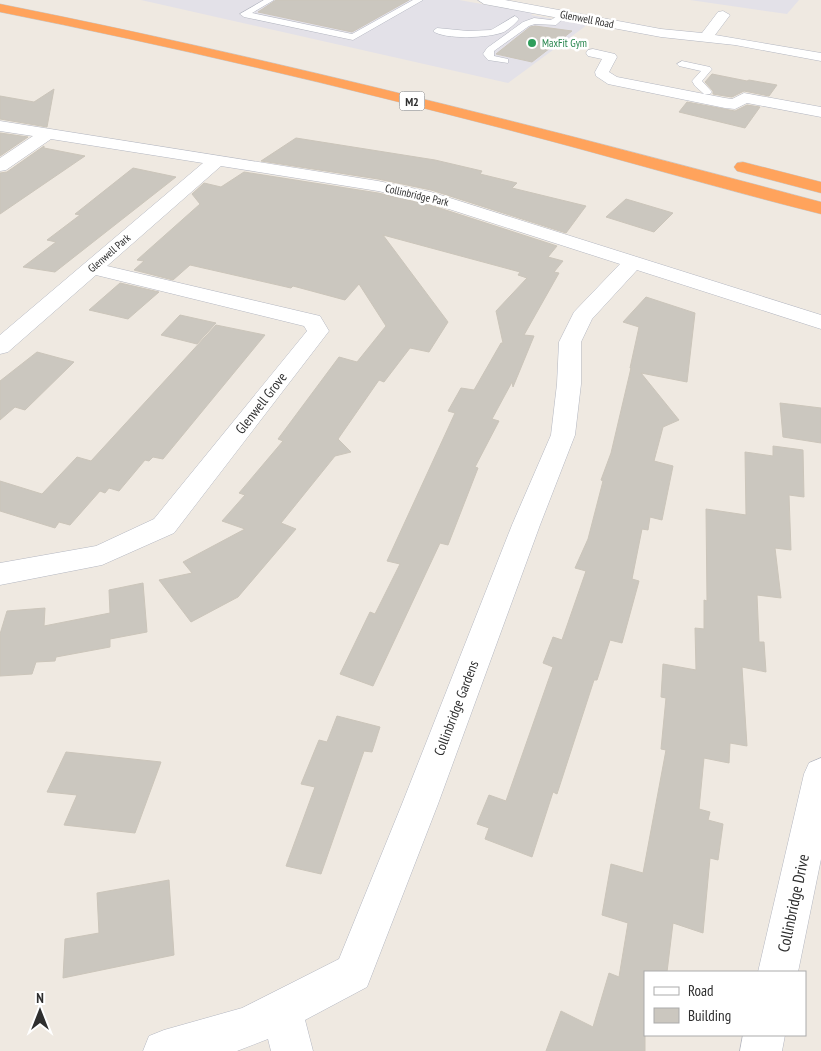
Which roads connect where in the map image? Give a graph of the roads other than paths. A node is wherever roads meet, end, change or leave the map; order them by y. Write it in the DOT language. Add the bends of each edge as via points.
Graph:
graph roads {
  1 [pos="26,0"];
  2 [pos="270,0"];
  3 [pos="419,0"];
  4 [pos="484,0"];
  5 [pos="547,0"];
  6 [pos="0,8"];
  7 [pos="532,9"];
  8 [pos="563,15"];
  9 [pos="723,15"];
  10 [pos="437,31"];
  11 [pos="706,38"];
  12 [pos="593,53"];
  13 [pos="821,57"];
  14 [pos="505,61"];
  15 [pos="682,64"];
  16 [pos="385,78"];
  17 [pos="700,94"];
  18 [pos="821,112"];
  19 [pos="0,126"];
  20 [pos="48,134"];
  21 [pos="218,160"];
  22 [pos="725,163"];
  23 [pos="0,166"];
  24 [pos="821,188"];
  25 [pos="821,208"];
  26 [pos="633,262"];
  27 [pos="92,268"];
  28 [pos="821,322"];
  29 [pos="0,347"];
  30 [pos="0,574"];
  31 [pos="821,774"];
  32 [pos="778,971"];
  33 [pos="282,1009"];
  34 [pos="764,1036"];
  35 [pos="164,1051"];
  36 [pos="292,1051"];
  37 [pos="761,1051"];
  1 -- 16 [label="highway, M2"];
  2 -- 3 [label="lane" via="244,14 353,38"];
  4 -- 7 [label="street, Glenwell Road"];
  5 -- 7 [label="street, Glenwell Road"];
  6 -- 25 [label="highway, M2" via="471,115"];
  7 -- 8 [label="street, Glenwell Road"];
  7 -- 10 [label="lane" via="498,31 460,34"];
  8 -- 11 [label="street, Glenwell Road"];
  8 -- 14 [label="lane" via="553,23 534,21 526,24 490,50 491,58"];
  9 -- 11 [label="street"];
  11 -- 13 [label="street, Glenwell Road"];
  12 -- 17 [label="street" via="610,57 602,72 613,81"];
  15 -- 17 [label="lane" via="707,69 698,80"];
  17 -- 18 [label="street" via="744,98"];
  19 -- 20 [label="street, Collinbridge Park"];
  20 -- 21 [label="street, Collinbridge Park"];
  20 -- 23 [label="street"];
  21 -- 26 [label="street, Collinbridge Park" via="431,197"];
  21 -- 27 [label="street, Glenwell Park"];
  22 -- 24 [label="highway"];
  26 -- 28 [label="street, Collinbridge Park"];
  26 -- 33 [label="street, Collinbridge Gardens" via="582,316 570,342 563,435 353,973"];
  27 -- 29 [label="street, Glenwell Park"];
  27 -- 30 [label="street, Glenwell Grove" via="312,321 318,331 164,526 102,554"];
  31 -- 32 [label="street, Collinbridge Drive"];
  33 -- 35 [label="street, Collinbridge Gardens" via="248,1027"];
  33 -- 36 [label="street"];
  34 -- 37 [label="street"];
}
